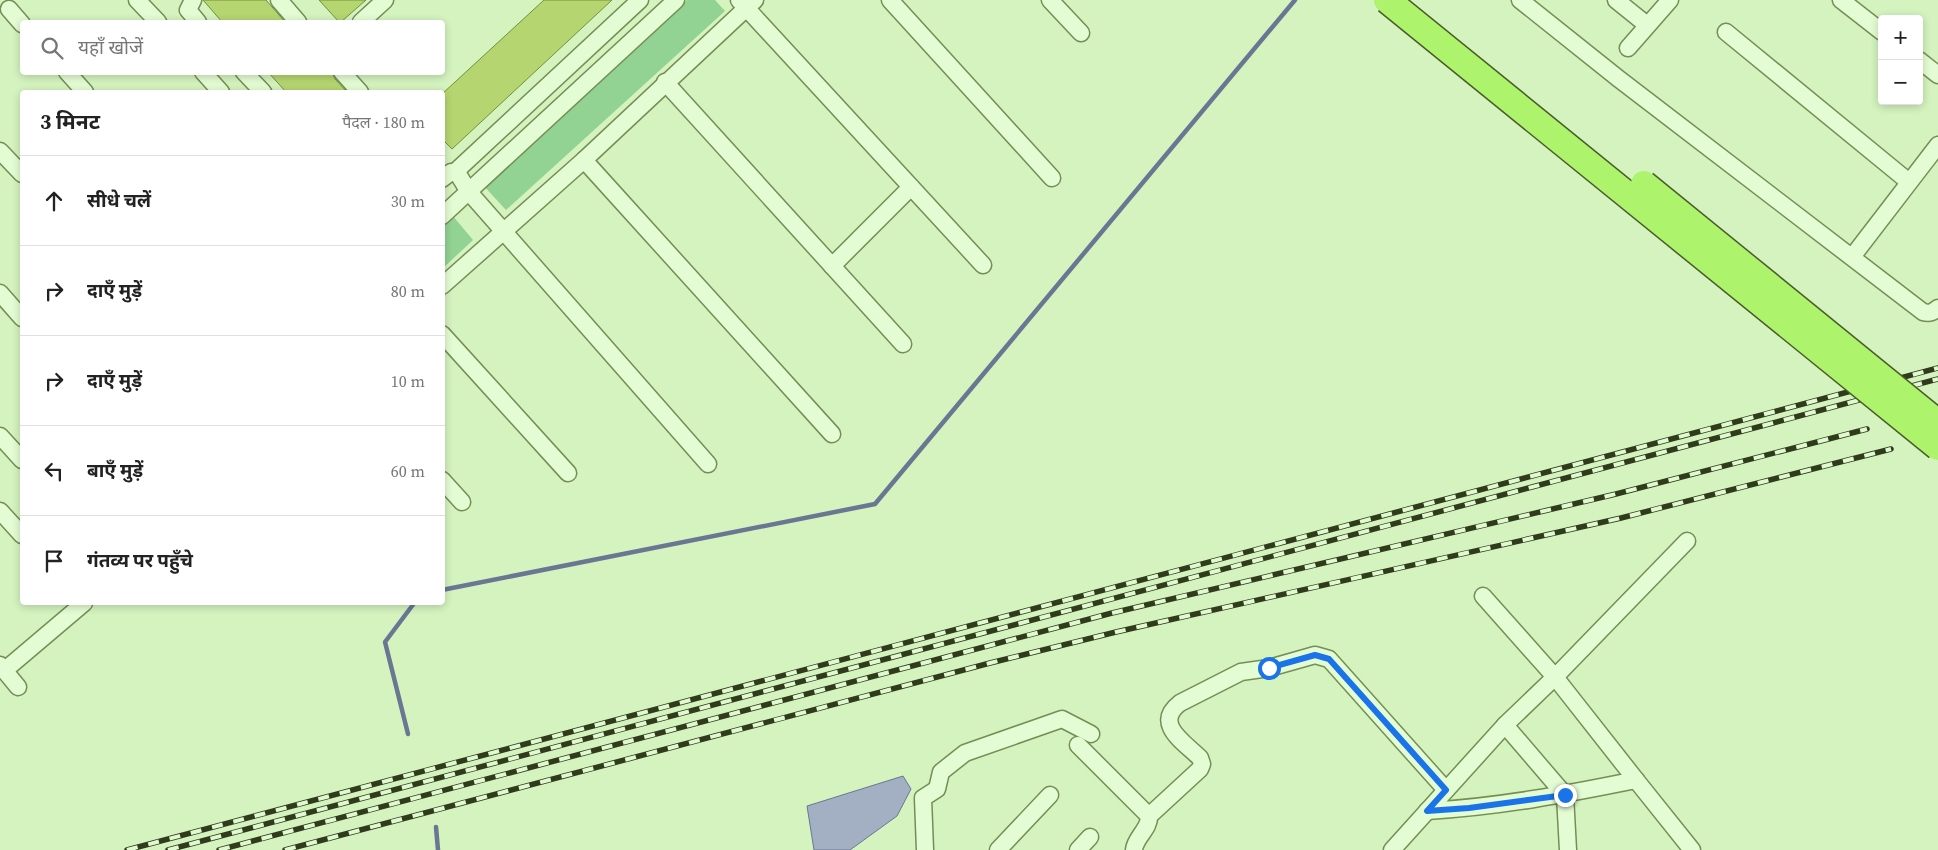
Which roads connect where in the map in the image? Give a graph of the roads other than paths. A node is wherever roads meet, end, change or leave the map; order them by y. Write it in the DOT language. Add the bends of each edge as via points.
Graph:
graph roads {
  1 [pos="137,0"];
  2 [pos="193,0"];
  3 [pos="279,0"];
  4 [pos="385,0"];
  5 [pos="640,0"];
  6 [pos="676,0"];
  7 [pos="890,0"];
  8 [pos="1050,0"];
  9 [pos="1387,0"];
  10 [pos="1415,0"];
  11 [pos="1520,0"];
  12 [pos="1616,0"];
  13 [pos="1670,0"];
  14 [pos="1841,0"];
  15 [pos="747,3"];
  16 [pos="9,9"];
  17 [pos="156,20"];
  18 [pos="196,20"];
  19 [pos="296,20"];
  20 [pos="363,20"];
  21 [pos="20,22"];
  22 [pos="1647,25"];
  23 [pos="1878,29"];
  24 [pos="1726,32"];
  25 [pos="1081,33"];
  26 [pos="1628,48"];
  27 [pos="1923,63"];
  28 [pos="70,75"];
  29 [pos="206,75"];
  30 [pos="247,75"];
  31 [pos="345,75"];
  32 [pos="1938,75"];
  33 [pos="665,82"];
  34 [pos="83,90"];
  35 [pos="219,90"];
  36 [pos="261,90"];
  37 [pos="358,90"];
  38 [pos="1938,146"];
  39 [pos="0,151"];
  40 [pos="584,160"];
  41 [pos="20,172"];
  42 [pos="449,176"];
  43 [pos="1052,178"];
  44 [pos="1909,182"];
  45 [pos="911,187"];
  46 [pos="469,192"];
  47 [pos="445,213"];
  48 [pos="504,231"];
  49 [pos="1852,257"];
  50 [pos="983,265"];
  51 [pos="832,266"];
  52 [pos="445,283"];
  53 [pos="0,293"];
  54 [pos="1938,308"];
  55 [pos="20,316"];
  56 [pos="445,337"];
  57 [pos="903,344"];
  58 [pos="1938,423"];
  59 [pos="832,434"];
  60 [pos="0,436"];
  61 [pos="1938,447"];
  62 [pos="20,458"];
  63 [pos="708,464"];
  64 [pos="568,473"];
  65 [pos="445,483"];
  66 [pos="462,502"];
  67 [pos="0,511"];
  68 [pos="20,533"];
  69 [pos="1687,541"];
  70 [pos="1483,596"];
  71 [pos="81,605"];
  72 [pos="2,668"];
  73 [pos="1555,677"];
  74 [pos="18,687"];
  75 [pos="1505,725"];
  76 [pos="1091,734"];
  77 [pos="1078,744"];
  78 [pos="1636,780"];
  79 [pos="1446,790"];
  80 [pos="1050,795"];
  81 [pos="1565,795"];
  82 [pos="1427,811"];
  83 [pos="1149,816"];
  84 [pos="1090,837"];
  85 [pos="1130,849"];
  86 [pos="925,850"];
  87 [pos="998,850"];
  88 [pos="1078,850"];
  89 [pos="1392,850"];
  90 [pos="1568,850"];
  91 [pos="1692,850"];
  1 -- 17 [label="street"];
  2 -- 18 [label="street" via="188,10"];
  3 -- 19 [label="street"];
  4 -- 20 [label="street"];
  5 -- 42 [label="street"];
  6 -- 46 [label="street"];
  7 -- 43 [label="street"];
  8 -- 25 [label="street"];
  9 -- 61 [label="highway, bridge"];
  10 -- 58 [label="highway, bridge"];
  11 -- 49 [label="street"];
  12 -- 22 [label="street"];
  13 -- 22 [label="street"];
  14 -- 23 [label="street"];
  15 -- 33 [label="street"];
  15 -- 45 [label="street"];
  16 -- 21 [label="street"];
  22 -- 26 [label="street"];
  24 -- 44 [label="street"];
  27 -- 32 [label="street"];
  28 -- 34 [label="street"];
  29 -- 35 [label="street"];
  30 -- 36 [label="street"];
  31 -- 37 [label="street"];
  33 -- 40 [label="street"];
  33 -- 51 [label="street"];
  38 -- 44 [label="street"];
  39 -- 41 [label="street"];
  40 -- 48 [label="street"];
  40 -- 59 [label="street"];
  42 -- 46 [label="street"];
  44 -- 49 [label="street"];
  45 -- 50 [label="street"];
  45 -- 51 [label="street"];
  46 -- 47 [label="street"];
  46 -- 48 [label="street"];
  48 -- 52 [label="street"];
  48 -- 63 [label="street"];
  49 -- 54 [label="street" via="1924,312 1928,314"];
  51 -- 57 [label="street"];
  53 -- 55 [label="street"];
  56 -- 64 [label="street"];
  60 -- 62 [label="street"];
  65 -- 66 [label="street"];
  67 -- 68 [label="street"];
  69 -- 73 [label="street"];
  70 -- 73 [label="street"];
  71 -- 72 [label="street"];
  72 -- 74 [label="street"];
  73 -- 75 [label="street"];
  73 -- 78 [label="street"];
  75 -- 79 [label="street"];
  75 -- 81 [label="street"];
  76 -- 86 [label="street" via="1062,718 965,753 941,772 937,790 923,798"];
  77 -- 83 [label="street"];
  78 -- 81 [label="street"];
  78 -- 91 [label="street"];
  79 -- 82 [label="street"];
  79 -- 83 [label="street" via="1329,659 1315,655 1241,672 1173,708 1169,717 1170,727 1202,764"];
  80 -- 87 [label="street"];
  81 -- 82 [label="street"];
  81 -- 90 [label="street"];
  82 -- 89 [label="street"];
  83 -- 85 [label="street" via="1148,824"];
  84 -- 88 [label="street"];
}
